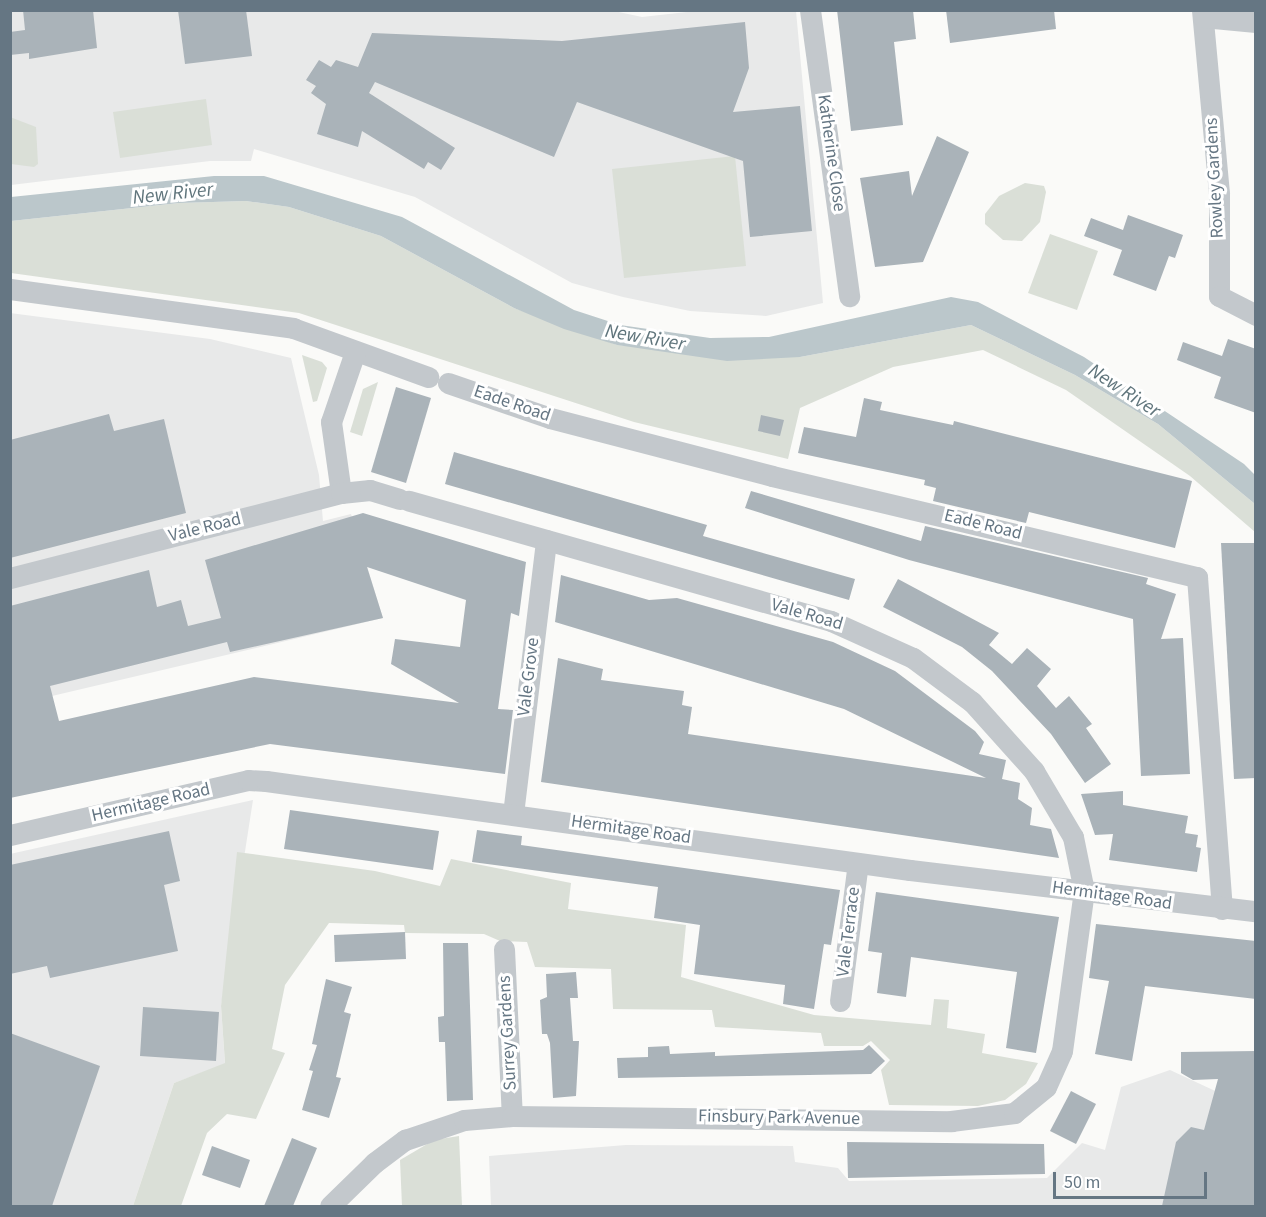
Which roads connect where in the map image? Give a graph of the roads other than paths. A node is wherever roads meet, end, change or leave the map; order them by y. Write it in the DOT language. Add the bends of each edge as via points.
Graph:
graph roads {
  1 [pos="810,10"];
  2 [pos="1203,14"];
  3 [pos="1256,22"];
  4 [pos="10,289"];
  5 [pos="849,296"];
  6 [pos="1256,315"];
  7 [pos="355,352"];
  8 [pos="341,493"];
  9 [pos="546,540"];
  10 [pos="10,578"];
  11 [pos="513,814"];
  12 [pos="10,836"];
  13 [pos="858,862"];
  14 [pos="1084,891"];
  15 [pos="1222,909"];
  16 [pos="1256,911"];
  17 [pos="504,949"];
  18 [pos="840,1001"];
  19 [pos="512,1116"];
  20 [pos="330,1206"];
  1 -- 5 [label="street, Katherine Close"];
  2 -- 3 [label="street, Rowley Gardens"];
  2 -- 6 [label="street, Rowley Gardens" via="1219,193 1218,296"];
  4 -- 7 [label="street, Eade Road" via="293,328"];
  7 -- 8 [label="street" via="332,422"];
  7 -- 15 [label="street, Eade Road" via="550,418 772,476 1197,577"];
  8 -- 9 [label="street, Vale Road" via="370,490"];
  8 -- 10 [label="street, Vale Road"];
  9 -- 11 [label="street, Vale Grove"];
  9 -- 14 [label="street, Vale Road" via="831,621 913,658 972,702 1034,771 1073,837"];
  11 -- 12 [label="street, Hermitage Road" via="248,780"];
  11 -- 13 [label="street, Hermitage Road"];
  13 -- 14 [label="street, Hermitage Road"];
  13 -- 18 [label="street, Vale Terrace"];
  14 -- 15 [label="street, Hermitage Road"];
  14 -- 19 [label="street, Finsbury Park Avenue" via="1062,1051 1046,1087 1014,1113 951,1120"];
  15 -- 16 [label="street, Hermitage Road"];
  17 -- 19 [label="street, Surrey Gardens"];
  19 -- 20 [label="street, Finsbury Park Avenue" via="464,1120 405,1140 374,1163"];
}
